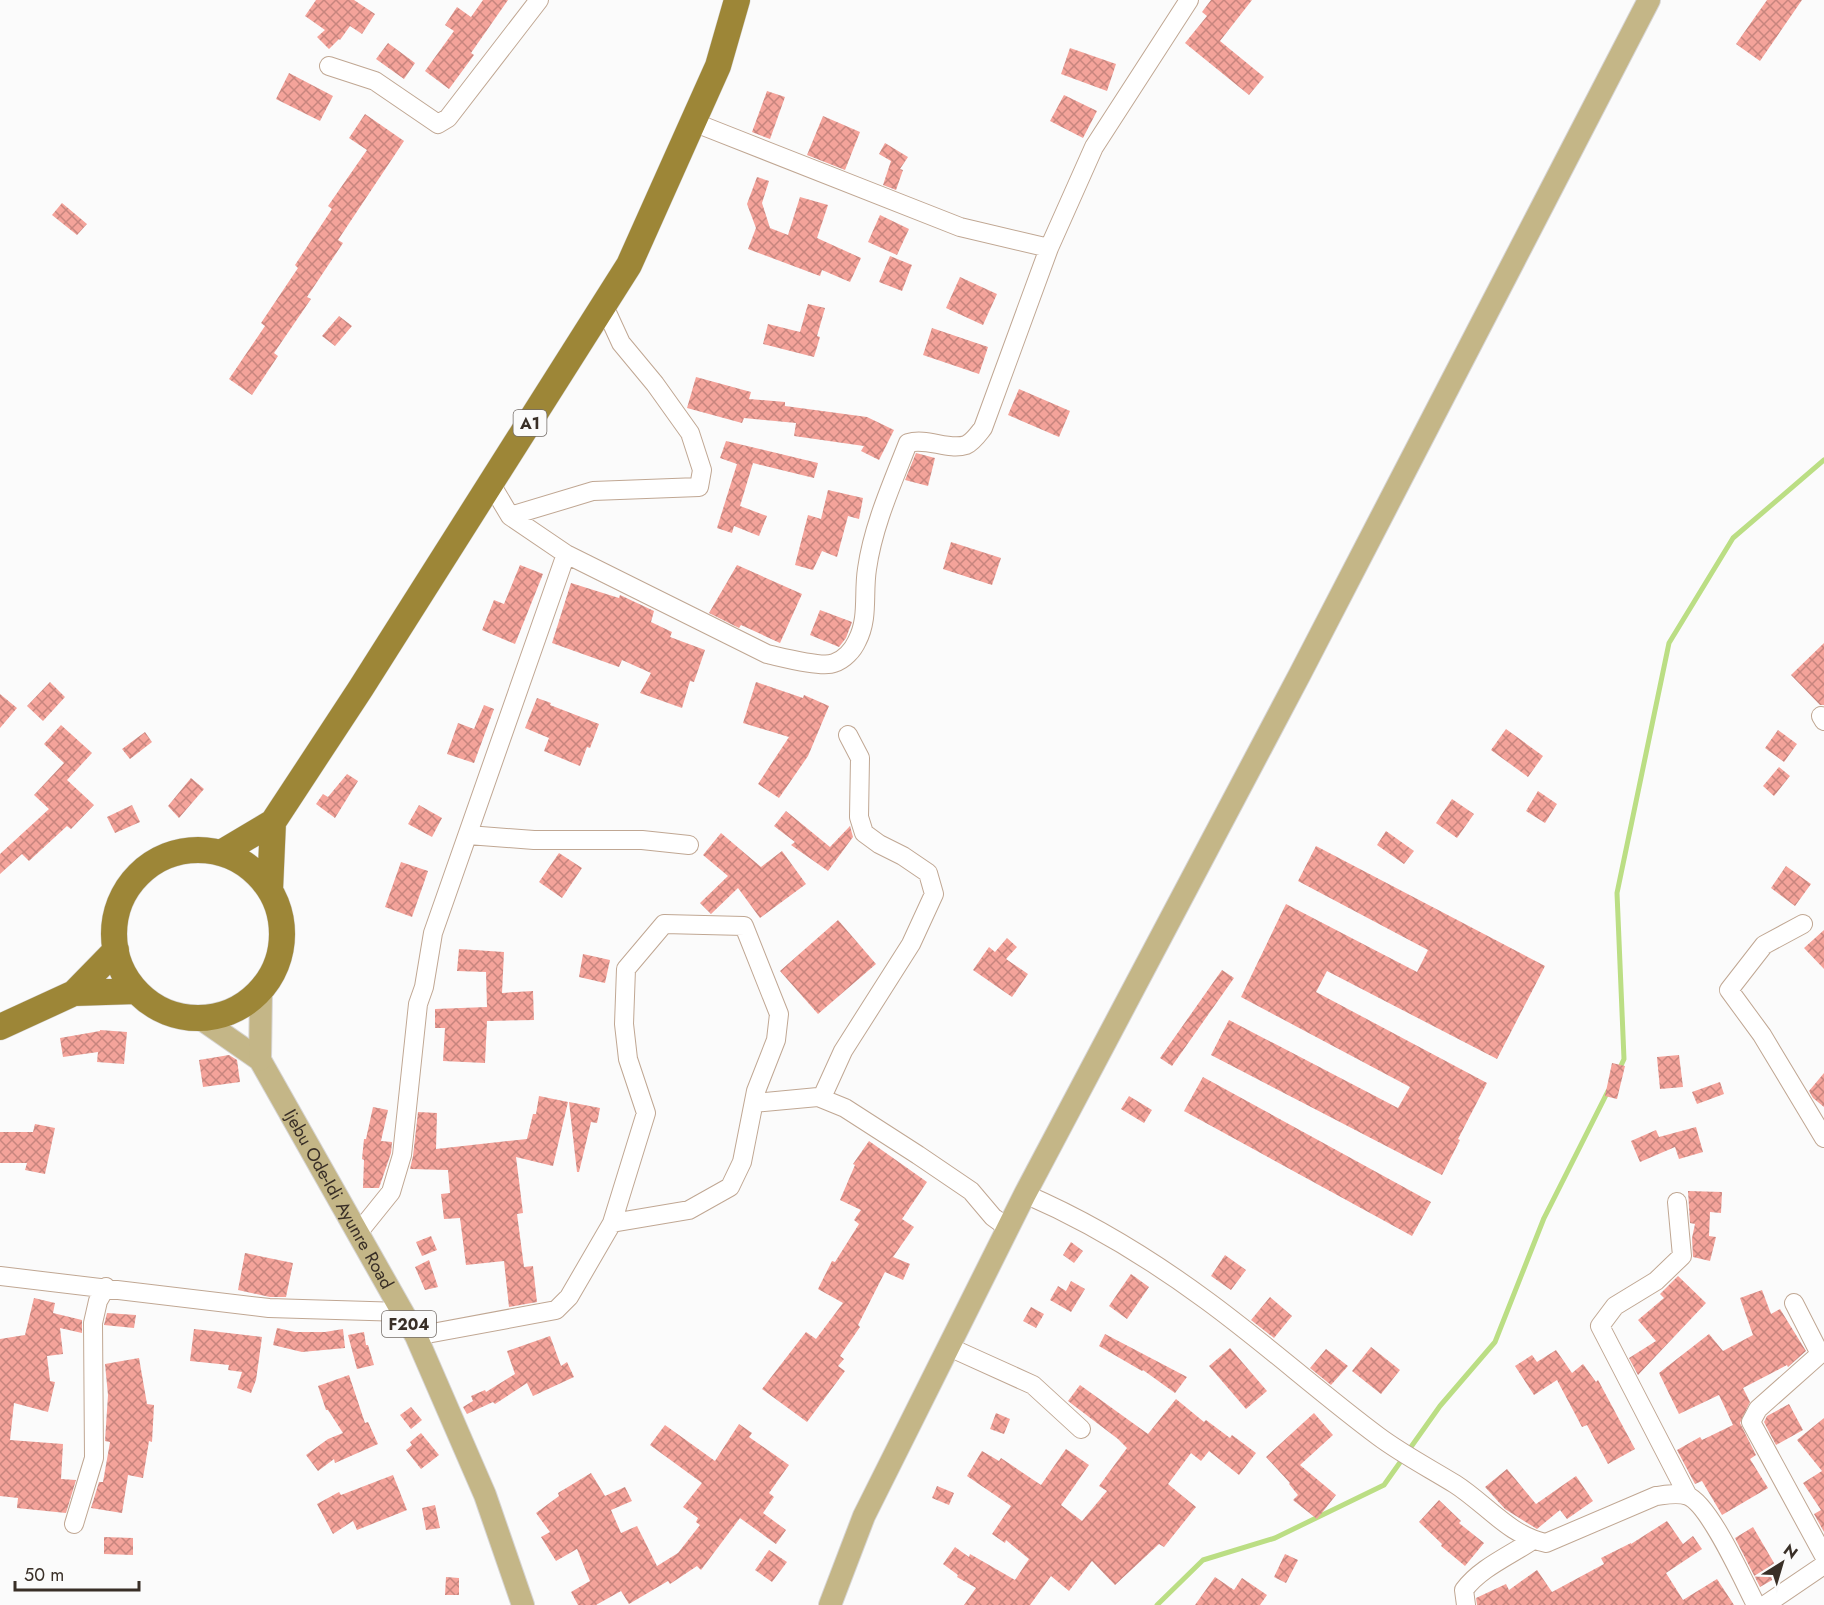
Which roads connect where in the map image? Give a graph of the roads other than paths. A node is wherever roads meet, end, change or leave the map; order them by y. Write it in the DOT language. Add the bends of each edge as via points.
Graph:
graph roads {
  1 [pos="539,0"];
  2 [pos="737,0"];
  3 [pos="1189,0"];
  4 [pos="1648,0"];
  5 [pos="329,66"];
  6 [pos="693,122"];
  7 [pos="1049,248"];
  8 [pos="604,306"];
  9 [pos="491,484"];
  10 [pos="510,516"];
  11 [pos="566,554"];
  12 [pos="848,735"];
  13 [pos="273,822"];
  14 [pos="468,835"];
  15 [pos="689,845"];
  16 [pos="221,853"];
  17 [pos="270,890"];
  18 [pos="1803,924"];
  19 [pos="116,950"];
  20 [pos="136,991"];
  21 [pos="261,991"];
  22 [pos="74,993"];
  23 [pos="204,1022"];
  24 [pos="0,1027"];
  25 [pos="260,1060"];
  26 [pos="819,1098"];
  27 [pos="754,1103"];
  28 [pos="1824,1138"];
  29 [pos="1025,1194"];
  30 [pos="1677,1202"];
  31 [pos="612,1223"];
  32 [pos="1008,1228"];
  33 [pos="358,1233"];
  34 [pos="0,1276"];
  35 [pos="106,1287"];
  36 [pos="1794,1303"];
  37 [pos="403,1312"];
  38 [pos="416,1336"];
  39 [pos="949,1347"];
  40 [pos="1081,1429"];
  41 [pos="1688,1496"];
  42 [pos="74,1524"];
  43 [pos="1533,1540"];
  44 [pos="1824,1556"];
  45 [pos="1824,1565"];
  46 [pos="523,1605"];
  47 [pos="830,1605"];
  48 [pos="1466,1605"];
  49 [pos="1756,1605"];
  50 [pos="1765,1605"];
  1 -- 5 [label="street" via="448,118 438,124 375,81"];
  2 -- 6 [label="highway, A1" via="717,66"];
  3 -- 7 [label="street" via="1094,147"];
  4 -- 29 [label="main road" via="1295,684"];
  6 -- 7 [label="street" via="960,227"];
  6 -- 8 [label="highway, A1" via="629,265"];
  7 -- 11 [label="street" via="983,428 965,446 921,440 908,443 876,532 867,571 862,628 847,655 833,664 767,654"];
  8 -- 9 [label="highway, A1"];
  8 -- 10 [label="street" via="621,343 690,433 702,470 699,487 592,490"];
  9 -- 10 [label="street"];
  9 -- 13 [label="highway, A1"];
  10 -- 11 [label="street"];
  11 -- 14 [label="street"];
  12 -- 26 [label="street" via="860,758 859,817 864,833 928,873 934,894 911,944 843,1051"];
  13 -- 16 [label="highway, A1"];
  13 -- 17 [label="highway"];
  14 -- 15 [label="street"];
  14 -- 33 [label="street" via="433,933 418,1004 402,1155 391,1192"];
  16 -- 17 [label="highway" via="249,867"];
  16 -- 19 [label="highway" via="190,850 147,867 126,890 120,904 115,919"];
  17 -- 21 [label="highway" via="281,918 281,950"];
  18 -- 28 [label="street" via="1764,945 1729,990 1762,1035"];
  19 -- 20 [label="highway" via="123,972"];
  19 -- 22 [label="highway"];
  20 -- 22 [label="highway"];
  20 -- 23 [label="highway" via="161,1010"];
  21 -- 23 [label="highway" via="237,1010"];
  21 -- 25 [label="main road"];
  22 -- 24 [label="highway"];
  23 -- 25 [label="main road, F204"];
  25 -- 33 [label="main road, Ijebu Ode-Idi Ayunre Road / F204"];
  26 -- 27 [label="street"];
  26 -- 32 [label="street" via="845,1108 971,1191"];
  27 -- 31 [label="street" via="742,1162 729,1187 689,1210"];
  27 -- 31 [label="street" via="776,1040 779,1014 744,926 664,924 626,969 624,1024 628,1059 646,1113"];
  29 -- 32 [label="main road"];
  29 -- 43 [label="street" via="1069,1213 1136,1251 1207,1300 1379,1437 1456,1484"];
  30 -- 41 [label="street" via="1682,1257 1656,1281 1615,1306 1600,1326"];
  31 -- 38 [label="street" via="569,1297 556,1310"];
  32 -- 39 [label="main road"];
  33 -- 37 [label="main road, Ijebu Ode-Idi Ayunre Road / F204"];
  34 -- 35 [label="street"];
  35 -- 37 [label="street" via="269,1308"];
  35 -- 42 [label="street" via="93,1323 94,1458"];
  36 -- 44 [label="street" via="1820,1354 1758,1409 1751,1422"];
  37 -- 38 [label="main road, Ijebu Ode-Idi Ayunre Road / F204"];
  38 -- 46 [label="main road, Ijebu Ode-Idi Ayunre Road / F204" via="485,1496"];
  39 -- 40 [label="street" via="1033,1385"];
  39 -- 47 [label="main road" via="864,1516"];
  41 -- 43 [label="street" via="1656,1496 1546,1543"];
  41 -- 49 [label="street" via="1712,1522"];
  43 -- 48 [label="street" via="1469,1582 1464,1590"];
  45 -- 50 [label="street"];
}
